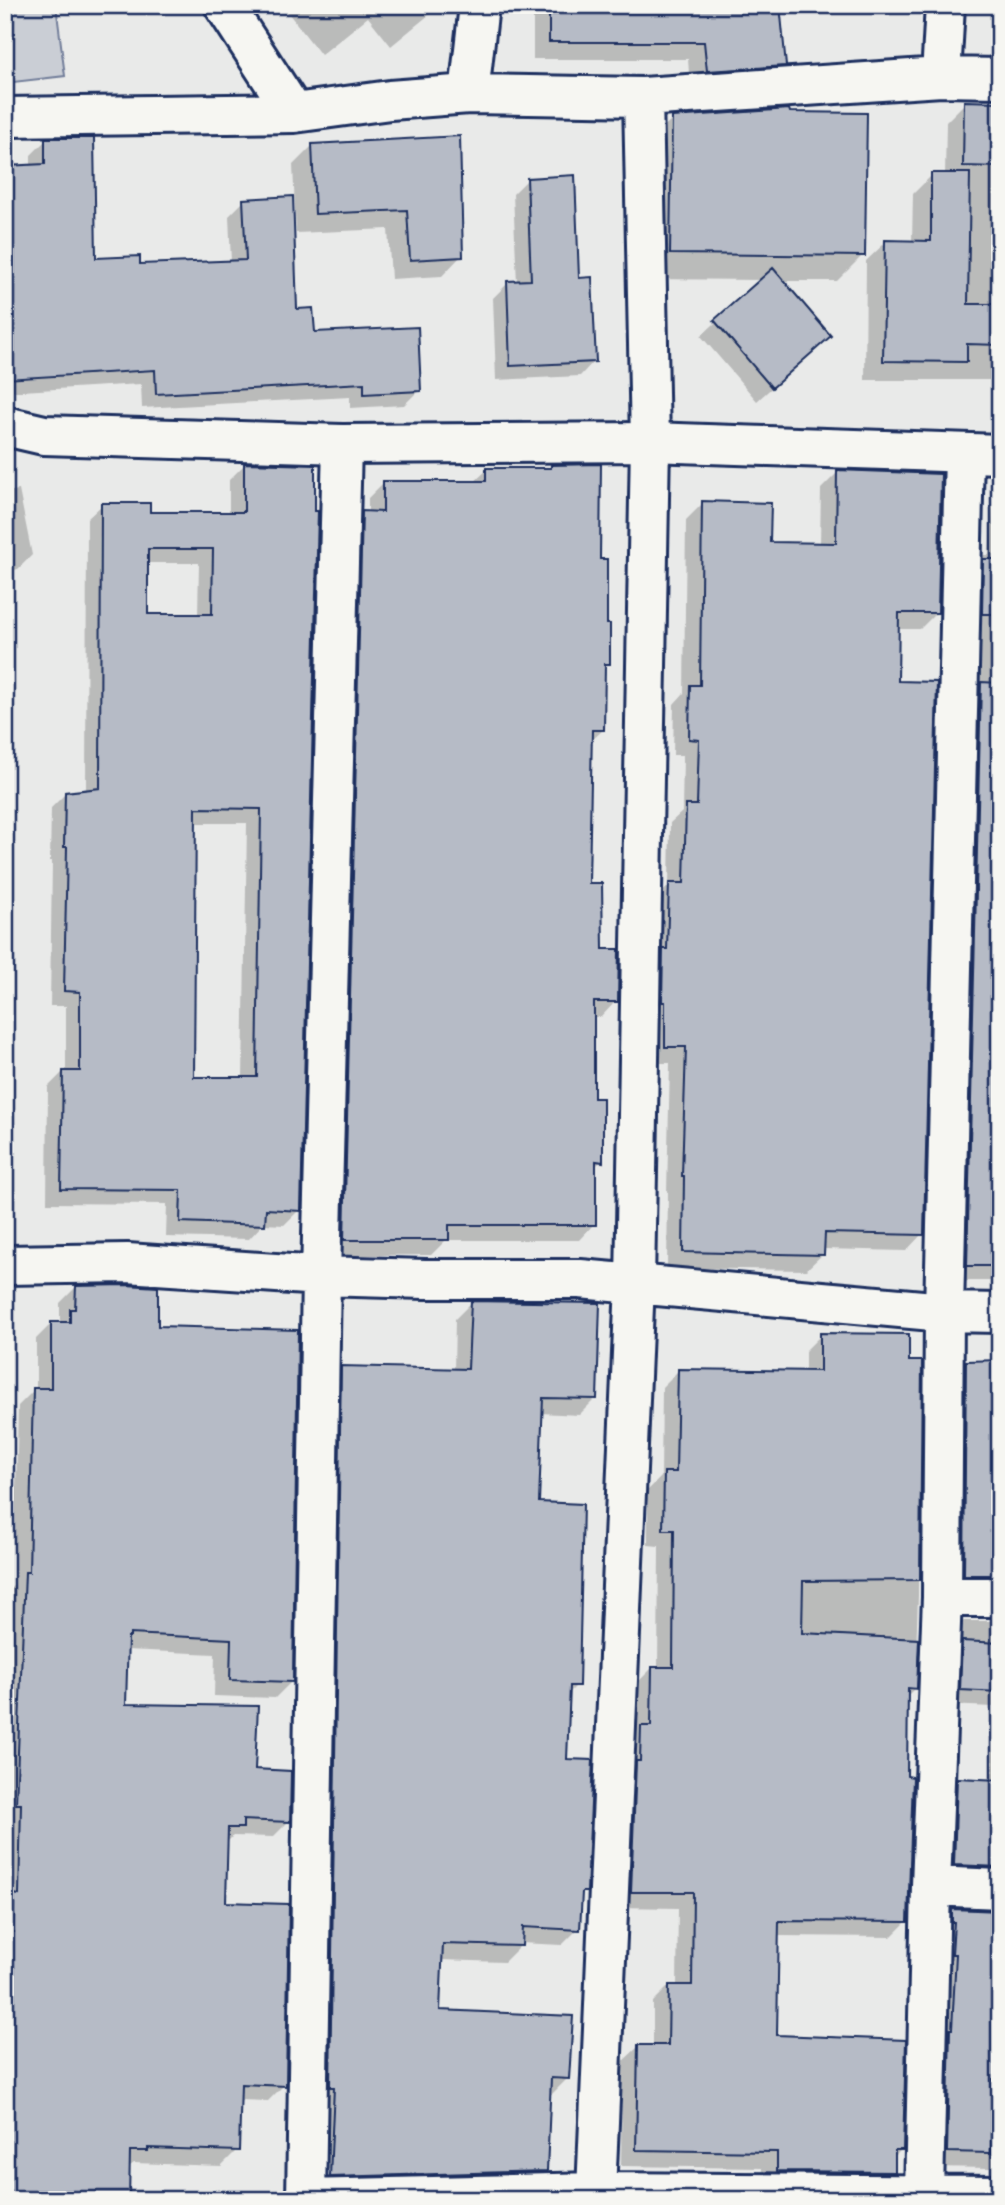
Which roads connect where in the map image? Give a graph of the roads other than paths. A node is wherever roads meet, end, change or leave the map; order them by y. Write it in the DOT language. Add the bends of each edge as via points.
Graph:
graph roads {
  1 [pos="224,5"];
  2 [pos="480,5"];
  3 [pos="945,5"];
  4 [pos="941,77"];
  5 [pos="1000,78"];
  6 [pos="469,94"];
  7 [pos="643,97"];
  8 [pos="294,113"];
  9 [pos="5,117"];
  10 [pos="5,426"];
  11 [pos="649,442"];
  12 [pos="342,444"];
  13 [pos="982,454"];
  14 [pos="5,1265"];
  15 [pos="321,1276"];
  16 [pos="635,1283"];
  17 [pos="944,1312"];
  18 [pos="1000,1312"];
  19 [pos="942,1597"];
  20 [pos="1000,1597"];
  21 [pos="931,1886"];
  22 [pos="1000,1889"];
  23 [pos="596,2192"];
  24 [pos="924,2193"];
  25 [pos="1000,2195"];
  26 [pos="306,2199"];
  1 -- 8 [label="street"];
  2 -- 6 [label="street"];
  3 -- 4 [label="street"];
  4 -- 5 [label="street"];
  4 -- 7 [label="street"];
  6 -- 7 [label="street"];
  6 -- 8 [label="street"];
  7 -- 11 [label="street"];
  8 -- 9 [label="street"];
  10 -- 12 [label="street" via="44,435"];
  11 -- 12 [label="street"];
  11 -- 13 [label="street"];
  11 -- 16 [label="street"];
  12 -- 15 [label="street"];
  13 -- 17 [label="street"];
  14 -- 15 [label="street" via="127,1264"];
  15 -- 16 [label="street"];
  15 -- 26 [label="street"];
  16 -- 17 [label="street"];
  16 -- 23 [label="street"];
  17 -- 18 [label="street"];
  17 -- 19 [label="street"];
  19 -- 20 [label="street"];
  19 -- 21 [label="street"];
  21 -- 22 [label="street"];
  21 -- 24 [label="street"];
  23 -- 24 [label="street"];
  23 -- 26 [label="street"];
  24 -- 25 [label="street"];
}
